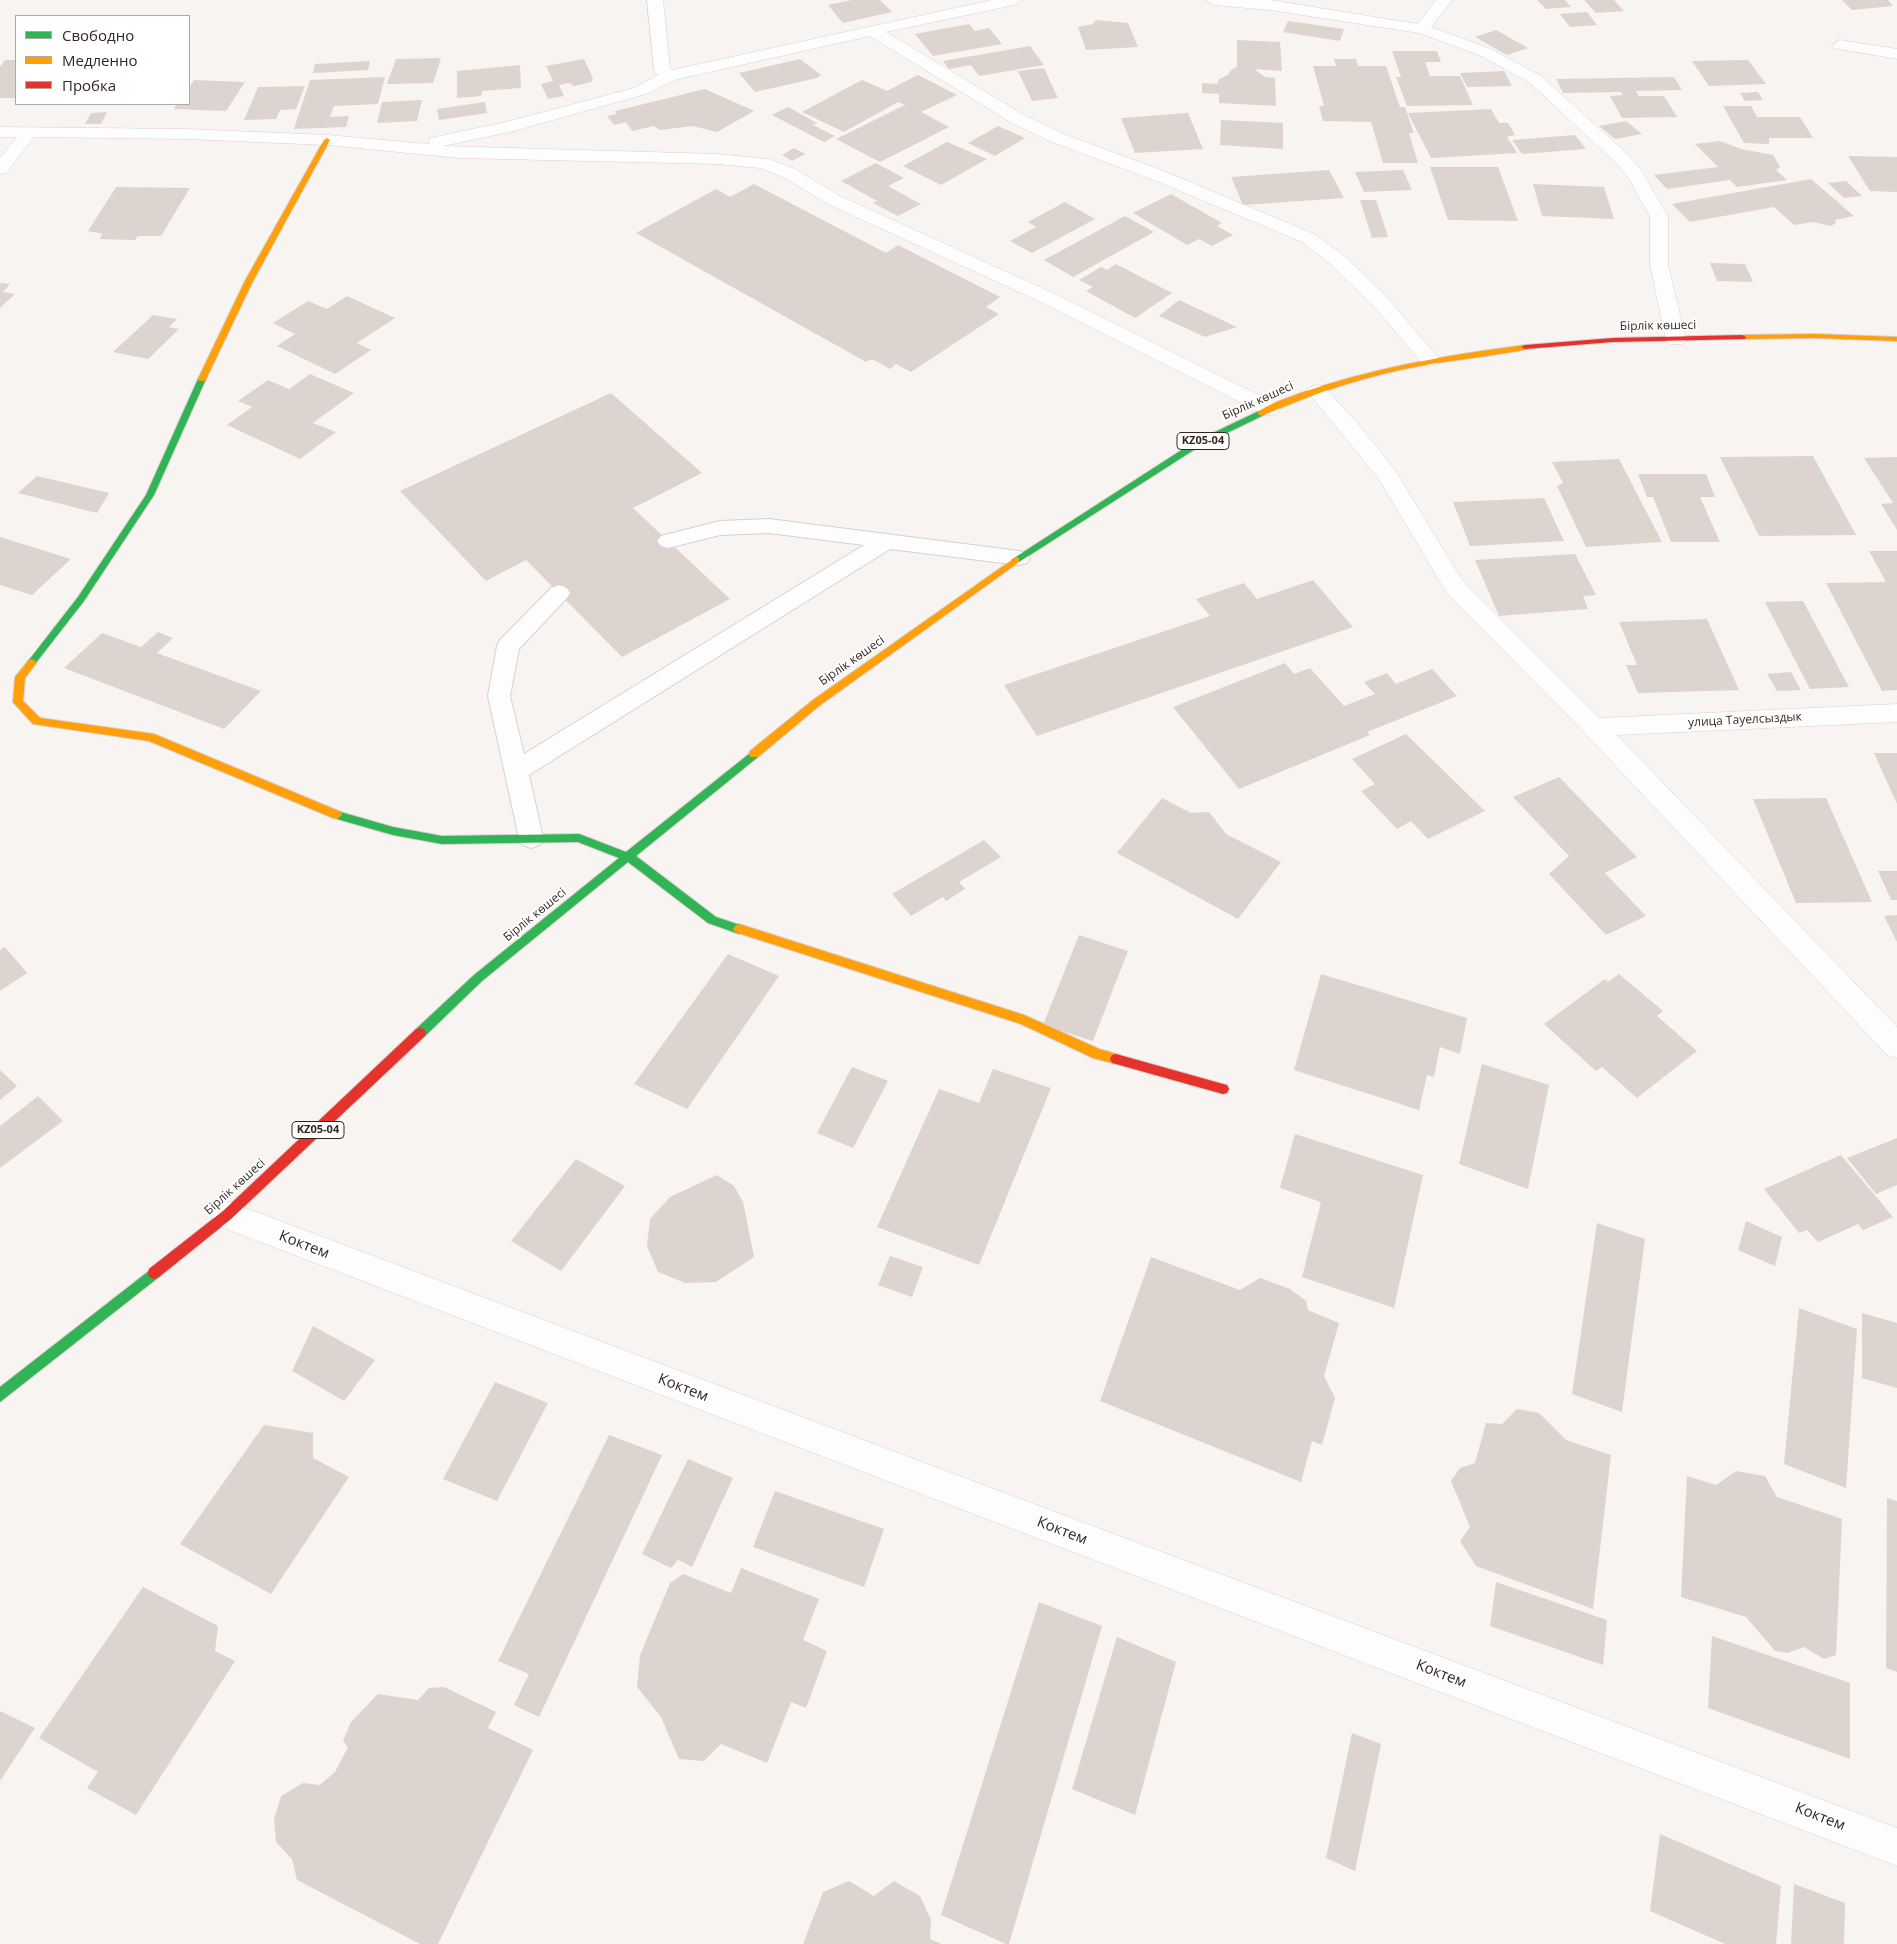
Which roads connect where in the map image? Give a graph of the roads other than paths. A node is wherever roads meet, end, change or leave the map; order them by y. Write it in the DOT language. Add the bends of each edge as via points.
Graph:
graph roads {
  1 [pos="655,0"];
  2 [pos="1014,0"];
  3 [pos="1214,0"];
  4 [pos="1444,0"];
  5 [pos="1422,29"];
  6 [pos="874,32"];
  7 [pos="1840,46"];
  8 [pos="1897,54"];
  9 [pos="668,76"];
  10 [pos="0,132"];
  11 [pos="29,133"];
  12 [pos="327,140"];
  13 [pos="415,147"];
  14 [pos="0,169"];
  15 [pos="1897,339"];
  16 [pos="1676,340"];
  17 [pos="1430,360"];
  18 [pos="1317,391"];
  19 [pos="1270,409"];
  20 [pos="668,541"];
  21 [pos="887,541"];
  22 [pos="1019,558"];
  23 [pos="559,594"];
  24 [pos="1897,713"];
  25 [pos="1594,727"];
  26 [pos="516,771"];
  27 [pos="532,838"];
  28 [pos="628,857"];
  29 [pos="1897,1046"];
  30 [pos="1223,1089"];
  31 [pos="227,1215"];
  32 [pos="0,1395"];
  33 [pos="1897,1847"];
  1 -- 9 [label="street" via="662,70"];
  2 -- 6 [label="street" via="927,17"];
  3 -- 5 [label="street" via="1270,5"];
  4 -- 5 [label="street"];
  5 -- 16 [label="street" via="1485,52 1535,79 1636,175 1659,217 1658,265"];
  6 -- 9 [label="street"];
  6 -- 17 [label="street" via="1018,119 1058,138 1160,176 1308,238 1335,258 1379,300"];
  7 -- 8 [label="street"];
  9 -- 13 [label="street" via="640,91 508,127"];
  10 -- 11 [label="street"];
  11 -- 12 [label="street" via="186,134"];
  11 -- 14 [label="street"];
  12 -- 13 [label="street"];
  12 -- 27 [label="main road" via="250,281 176,433 150,495 81,599 20,677 18,702 38,721 150,736 344,818 393,831 442,840"];
  13 -- 19 [label="street" via="459,154 717,159 763,163 790,172 834,200 1048,298"];
  15 -- 16 [label="main road, Бірлік көшесі / KZ05-04" via="1815,336"];
  16 -- 17 [label="main road, Бірлік көшесі / KZ05-04" via="1548,344"];
  17 -- 18 [label="main road, Бірлік көшесі / KZ05-04" via="1387,369"];
  18 -- 19 [label="main road, Бірлік көшесі / KZ05-04"];
  18 -- 25 [label="street" via="1387,475 1454,586"];
  19 -- 22 [label="main road, Бірлік көшесі / KZ05-04" via="1197,444"];
  20 -- 21 [label="lane" via="720,528 768,526"];
  21 -- 22 [label="lane"];
  21 -- 26 [label="lane"];
  22 -- 28 [label="main road, Бірлік көшесі / KZ05-04" via="816,703"];
  23 -- 26 [label="lane" via="508,646 499,696"];
  24 -- 25 [label="street, улица Тауелсыздык"];
  25 -- 29 [label="street"];
  26 -- 27 [label="lane"];
  27 -- 28 [label="main road" via="579,838"];
  28 -- 30 [label="main road" via="712,920 1024,1020 1097,1054"];
  28 -- 31 [label="main road, Бірлік көшесі / KZ05-04" via="478,978"];
  31 -- 32 [label="main road, Бірлік көшесі / KZ05-04"];
  31 -- 33 [label="street, Коктем"];
}
